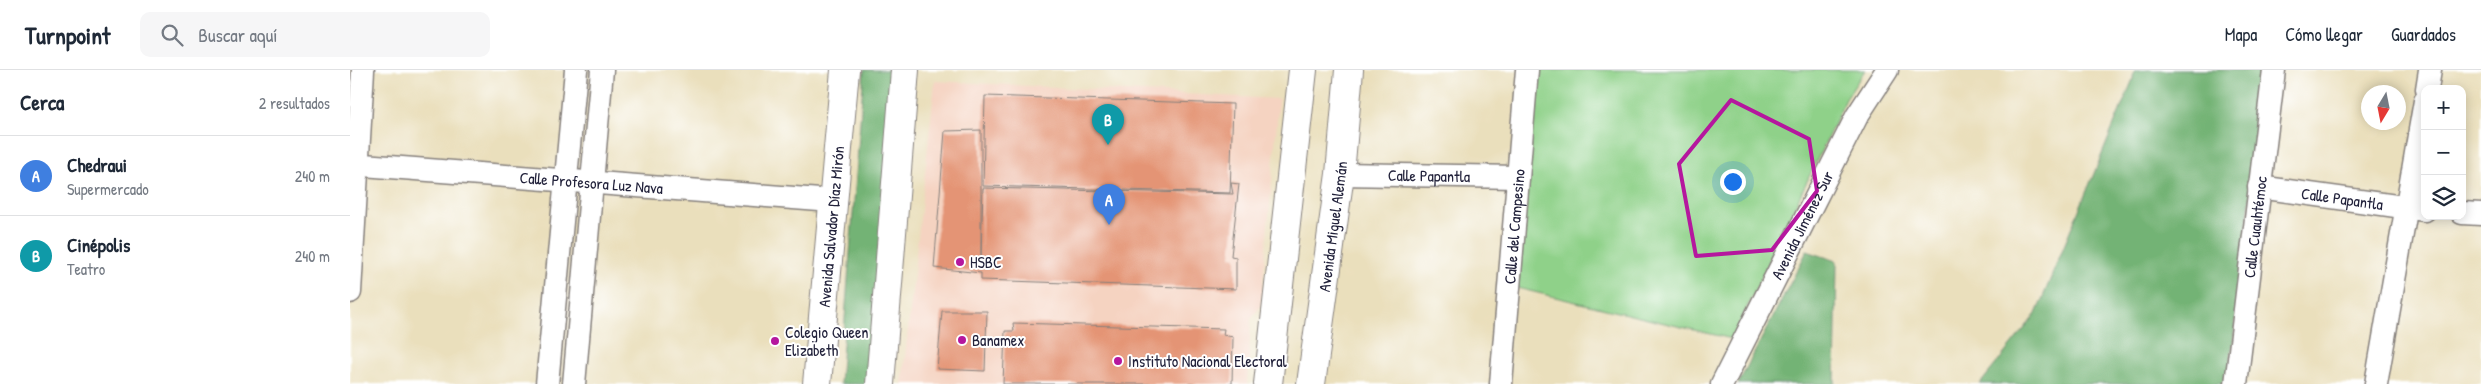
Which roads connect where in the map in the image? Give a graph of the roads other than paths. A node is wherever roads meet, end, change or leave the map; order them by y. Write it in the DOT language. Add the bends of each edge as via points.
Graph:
graph roads {
  1 [pos="364,70"];
  2 [pos="576,70"];
  3 [pos="602,70"];
  4 [pos="845,70"];
  5 [pos="905,70"];
  6 [pos="1303,70"];
  7 [pos="1350,70"];
  8 [pos="1527,70"];
  9 [pos="1887,70"];
  10 [pos="2274,70"];
  11 [pos="2430,70"];
  12 [pos="2428,85"];
  13 [pos="2422,130"];
  14 [pos="354,165"];
  15 [pos="1340,174"];
  16 [pos="1518,177"];
  17 [pos="566,182"];
  18 [pos="593,185"];
  19 [pos="2258,187"];
  20 [pos="833,201"];
  21 [pos="2415,209"];
  22 [pos="2466,213"];
  23 [pos="2481,214"];
  24 [pos="351,277"];
  25 [pos="547,384"];
  26 [pos="574,384"];
  27 [pos="817,384"];
  28 [pos="880,384"];
  29 [pos="1268,384"];
  30 [pos="1311,384"];
  31 [pos="1501,384"];
  32 [pos="1722,384"];
  33 [pos="2236,384"];
  34 [pos="2376,384"];
  1 -- 14 [label="street"];
  2 -- 17 [label="street"];
  3 -- 18 [label="street"];
  4 -- 20 [label="main road, Avenida Salvador Díaz Mirón"];
  5 -- 28 [label="main road"];
  6 -- 29 [label="main road"];
  7 -- 15 [label="main road, Avenida Miguel Alemán"];
  8 -- 16 [label="street, Calle del Campesino"];
  9 -- 32 [label="street, Avenida Jiménez Sur" via="1857,116"];
  10 -- 19 [label="street, Calle Cuauhtémoc"];
  11 -- 12 [label="street"];
  13 -- 21 [label="street"];
  14 -- 17 [label="street, Calle Profesora Luz Nava"];
  14 -- 24 [label="street"];
  15 -- 16 [label="street, Calle Papantla"];
  15 -- 30 [label="main road, Avenida Miguel Alemán"];
  16 -- 31 [label="street, Calle del Campesino"];
  17 -- 18 [label="street, Calle Profesora Luz Nava"];
  17 -- 25 [label="street"];
  18 -- 20 [label="street, Calle Profesora Luz Nava"];
  18 -- 26 [label="street"];
  19 -- 21 [label="street, Calle Papantla"];
  19 -- 33 [label="street, Calle Cuauhtémoc"];
  20 -- 27 [label="main road, Avenida Salvador Díaz Mirón"];
  21 -- 34 [label="street"];
  22 -- 23 [label="street"];
}
